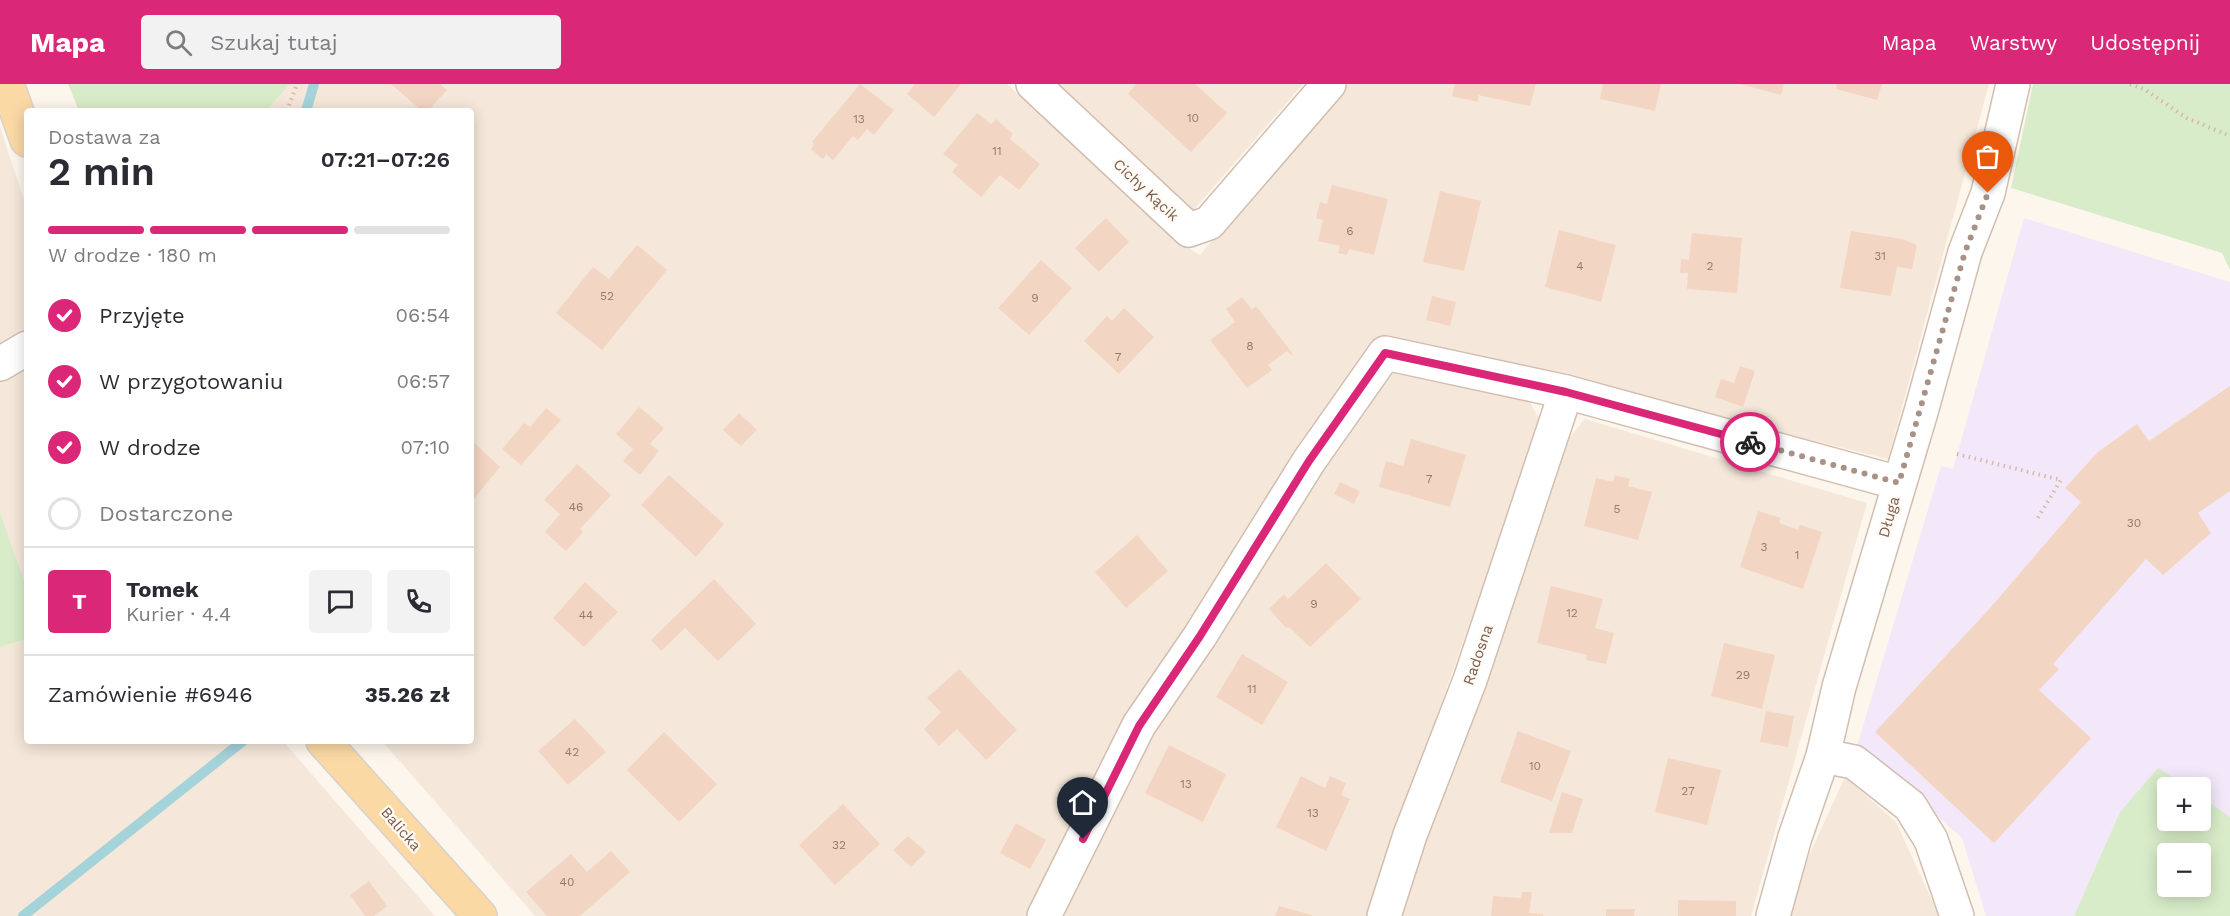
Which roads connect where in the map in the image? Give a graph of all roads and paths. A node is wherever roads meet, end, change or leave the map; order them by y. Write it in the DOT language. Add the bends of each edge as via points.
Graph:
graph roads {
  1 [pos="7,84"];
  2 [pos="297,84"];
  3 [pos="1033,84"];
  4 [pos="1329,84"];
  5 [pos="2013,84"];
  6 [pos="2130,84"];
  7 [pos="288,108"];
  8 [pos="24,132"];
  9 [pos="2230,136"];
  10 [pos="24,350"];
  11 [pos="0,364"];
  12 [pos="1566,392"];
  13 [pos="1957,454"];
  14 [pos="1899,483"];
  15 [pos="2037,519"];
  16 [pos="326,744"];
  17 [pos="1823,756"];
  18 [pos="480,916"];
  19 [pos="1044,916"];
  20 [pos="1384,916"];
  21 [pos="1773,916"];
  22 [pos="1957,916"];
  1 -- 8 [label="main road"];
  2 -- 7 [label="path"];
  3 -- 4 [label="street, Cichy Kącik" via="1189,230 1209,223"];
  5 -- 14 [label="street, Długa" via="1988,193 1965,252"];
  6 -- 9 [label="path" via="2187,118"];
  10 -- 11 [label="street"];
  12 -- 14 [label="street"];
  12 -- 19 [label="street" via="1385,353 1309,461 1139,726"];
  12 -- 20 [label="street, Radosna" via="1470,680 1410,835"];
  13 -- 15 [label="path" via="2061,480"];
  14 -- 17 [label="street, Długa" via="1839,687"];
  16 -- 18 [label="main road, Balicka"];
  17 -- 21 [label="street, Długa"];
  17 -- 22 [label="street" via="1854,762 1910,806 1931,840"];
}
